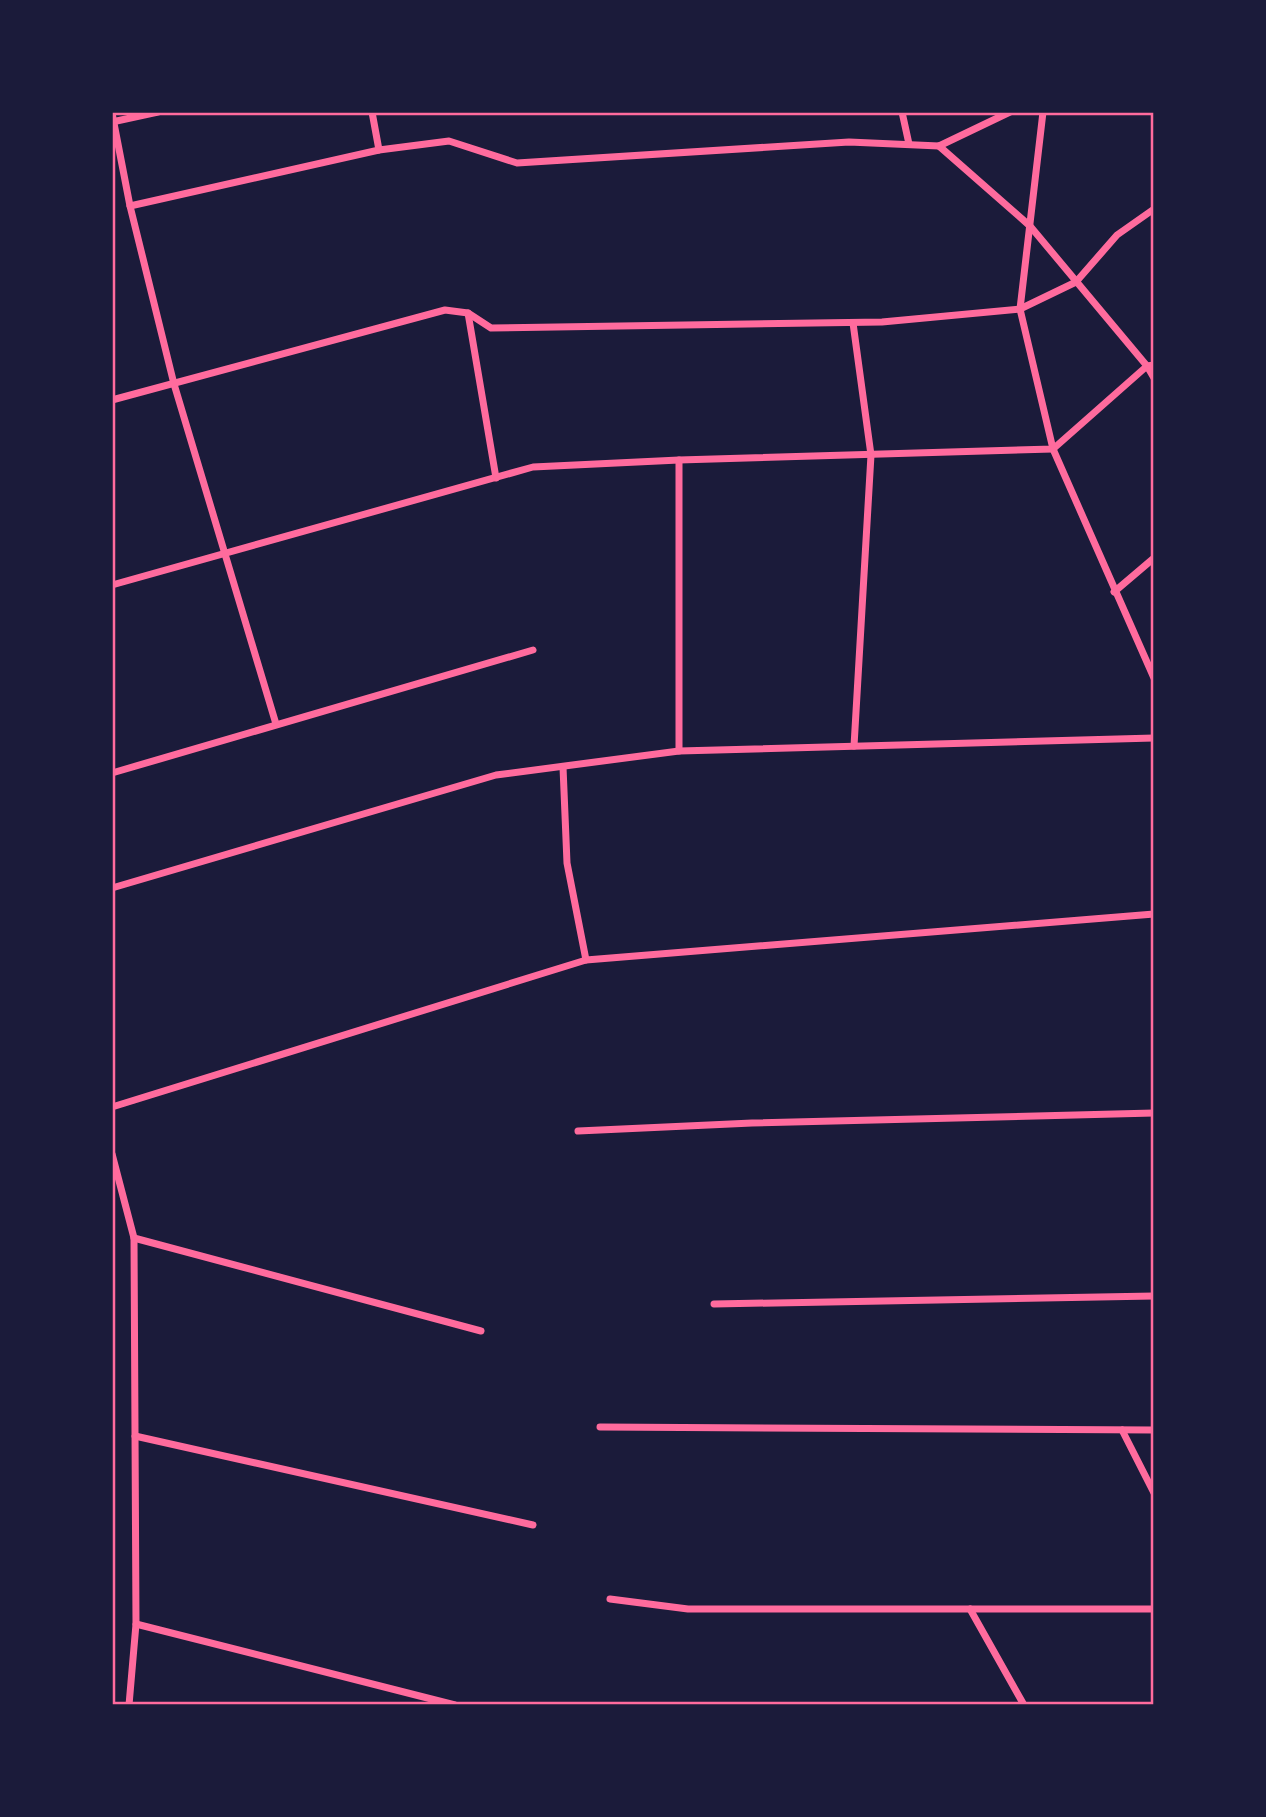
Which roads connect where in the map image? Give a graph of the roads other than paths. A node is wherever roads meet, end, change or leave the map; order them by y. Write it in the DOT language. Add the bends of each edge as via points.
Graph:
graph roads {
  1 [pos="158,112"];
  2 [pos="372,112"];
  3 [pos="902,112"];
  4 [pos="1010,112"];
  5 [pos="1044,112"];
  6 [pos="113,119"];
  7 [pos="909,144"];
  8 [pos="939,146"];
  9 [pos="379,150"];
  10 [pos="131,206"];
  11 [pos="1154,209"];
  12 [pos="1030,226"];
  13 [pos="1076,282"];
  14 [pos="1020,309"];
  15 [pos="468,313"];
  16 [pos="853,323"];
  17 [pos="1151,365"];
  18 [pos="1154,378"];
  19 [pos="174,384"];
  20 [pos="112,400"];
  21 [pos="1053,449"];
  22 [pos="871,455"];
  23 [pos="679,460"];
  24 [pos="496,478"];
  25 [pos="224,554"];
  26 [pos="1154,558"];
  27 [pos="112,585"];
  28 [pos="1114,592"];
  29 [pos="533,650"];
  30 [pos="1154,678"];
  31 [pos="276,724"];
  32 [pos="1154,738"];
  33 [pos="854,746"];
  34 [pos="679,751"];
  35 [pos="563,767"];
  36 [pos="112,773"];
  37 [pos="112,888"];
  38 [pos="1154,914"];
  39 [pos="586,960"];
  40 [pos="112,1107"];
  41 [pos="1154,1114"];
  42 [pos="578,1131"];
  43 [pos="112,1154"];
  44 [pos="134,1238"];
  45 [pos="1154,1296"];
  46 [pos="714,1304"];
  47 [pos="481,1331"];
  48 [pos="600,1427"];
  49 [pos="1122,1430"];
  50 [pos="1154,1430"];
  51 [pos="135,1436"];
  52 [pos="1154,1493"];
  53 [pos="533,1525"];
  54 [pos="610,1599"];
  55 [pos="970,1609"];
  56 [pos="1154,1609"];
  57 [pos="136,1624"];
  58 [pos="128,1705"];
  59 [pos="454,1705"];
  60 [pos="1024,1705"];
  1 -- 6 [label="street"];
  2 -- 9 [label="street"];
  3 -- 7 [label="street"];
  4 -- 8 [label="street"];
  5 -- 12 [label="street"];
  6 -- 10 [label="street"];
  7 -- 8 [label="street"];
  7 -- 9 [label="street" via="849,142 517,163 449,141"];
  8 -- 12 [label="street"];
  9 -- 10 [label="street"];
  10 -- 19 [label="street"];
  11 -- 13 [label="street" via="1117,235"];
  12 -- 13 [label="street"];
  12 -- 14 [label="street"];
  13 -- 14 [label="street"];
  13 -- 17 [label="street"];
  14 -- 16 [label="street"];
  14 -- 21 [label="street"];
  15 -- 16 [label="street" via="491,328"];
  15 -- 19 [label="street" via="444,310"];
  15 -- 24 [label="street"];
  16 -- 22 [label="street"];
  17 -- 18 [label="street"];
  17 -- 21 [label="street"];
  19 -- 20 [label="street"];
  19 -- 25 [label="street"];
  21 -- 22 [label="street"];
  21 -- 28 [label="street"];
  22 -- 23 [label="street"];
  22 -- 33 [label="street"];
  23 -- 24 [label="street" via="533,467"];
  23 -- 34 [label="street"];
  24 -- 25 [label="street"];
  25 -- 27 [label="street"];
  25 -- 31 [label="street"];
  26 -- 28 [label="street"];
  28 -- 30 [label="street"];
  29 -- 31 [label="street"];
  31 -- 36 [label="street"];
  32 -- 33 [label="street"];
  33 -- 34 [label="street"];
  34 -- 35 [label="street"];
  35 -- 37 [label="street" via="496,775"];
  35 -- 39 [label="street" via="567,863"];
  38 -- 39 [label="street"];
  39 -- 40 [label="street"];
  41 -- 42 [label="street"];
  43 -- 44 [label="street"];
  44 -- 47 [label="street"];
  44 -- 51 [label="street"];
  45 -- 46 [label="street"];
  48 -- 49 [label="street"];
  49 -- 50 [label="street"];
  49 -- 52 [label="street"];
  51 -- 53 [label="street"];
  51 -- 57 [label="street"];
  54 -- 55 [label="street" via="688,1609"];
  55 -- 56 [label="street"];
  55 -- 60 [label="street"];
  57 -- 58 [label="street"];
  57 -- 59 [label="street"];
}
